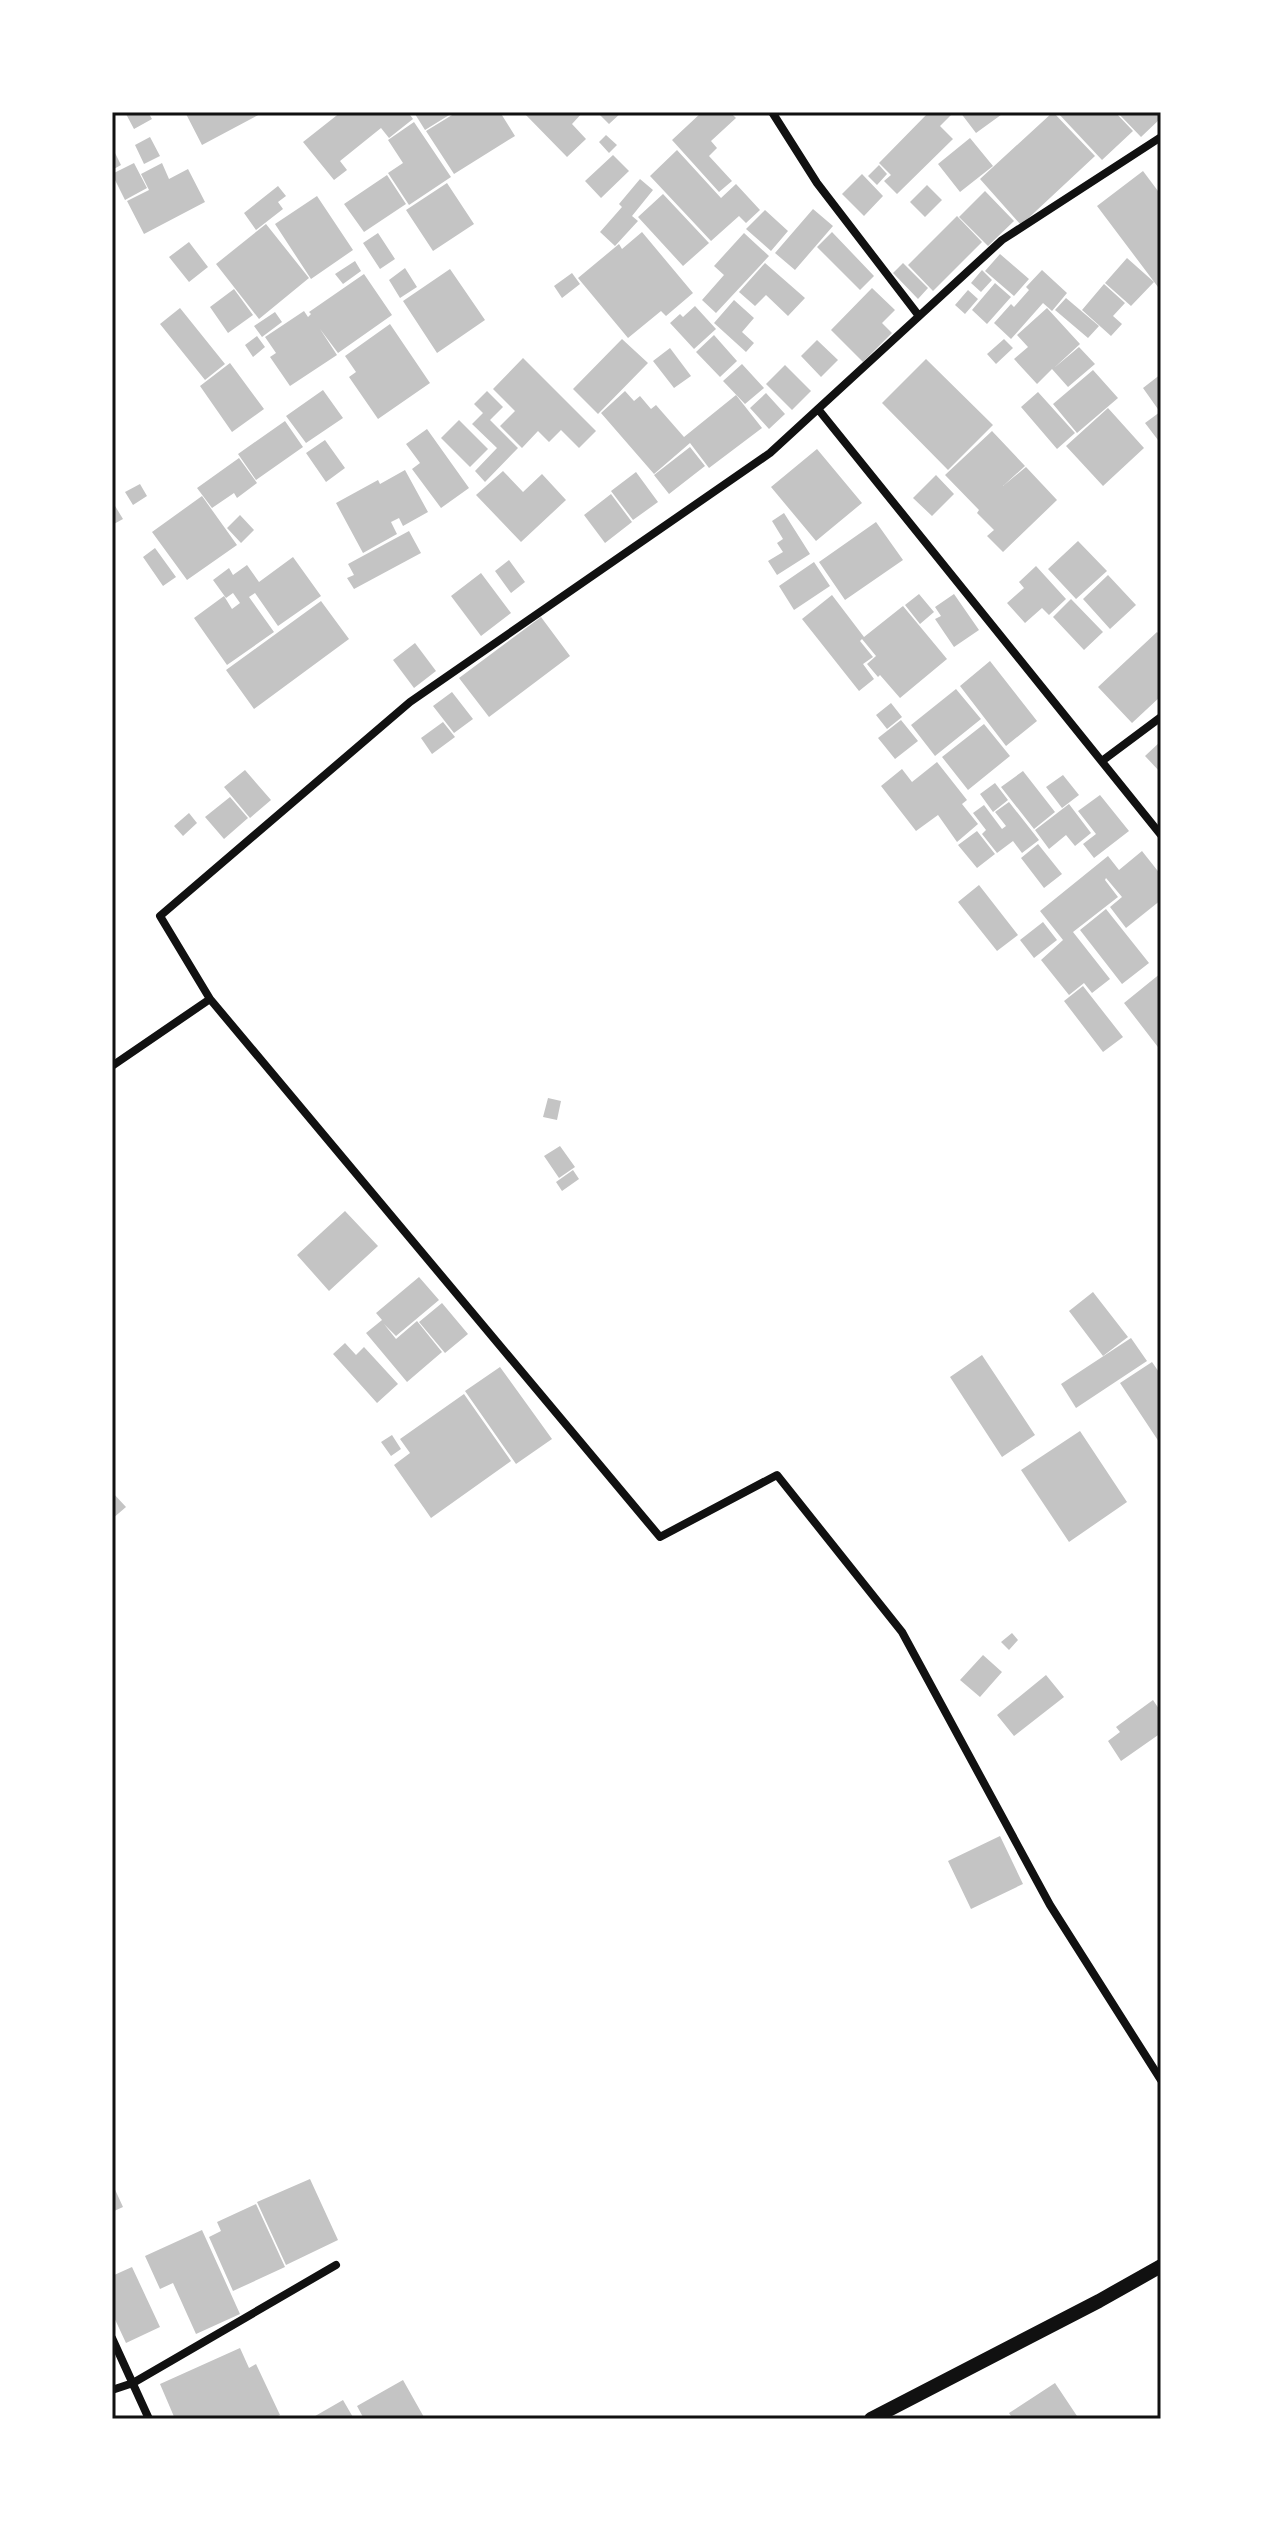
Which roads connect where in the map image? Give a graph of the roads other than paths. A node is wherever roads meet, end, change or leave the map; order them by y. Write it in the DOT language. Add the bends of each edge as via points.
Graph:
graph roads {
  1 [pos="772,112"];
  2 [pos="1161,137"];
  3 [pos="919,316"];
  4 [pos="818,409"];
  5 [pos="1161,717"];
  6 [pos="1102,761"];
  7 [pos="1161,835"];
  8 [pos="210,999"];
  9 [pos="112,1066"];
  10 [pos="1161,2080"];
  11 [pos="336,2265"];
  12 [pos="1161,2266"];
  13 [pos="112,2338"];
  14 [pos="133,2383"];
  15 [pos="112,2390"];
  16 [pos="149,2419"];
  17 [pos="871,2419"];
  1 -- 3 [label="street" via="817,183"];
  2 -- 3 [label="street" via="1002,240"];
  3 -- 4 [label="street"];
  4 -- 6 [label="street"];
  4 -- 8 [label="street" via="770,453 410,702 160,916"];
  5 -- 6 [label="street"];
  6 -- 7 [label="street"];
  8 -- 9 [label="street"];
  8 -- 10 [label="street" via="660,1537 777,1475 902,1632 1050,1905"];
  11 -- 14 [label="street"];
  12 -- 17 [label="street"];
  13 -- 14 [label="street"];
  14 -- 15 [label="street"];
  14 -- 16 [label="street"];
}
